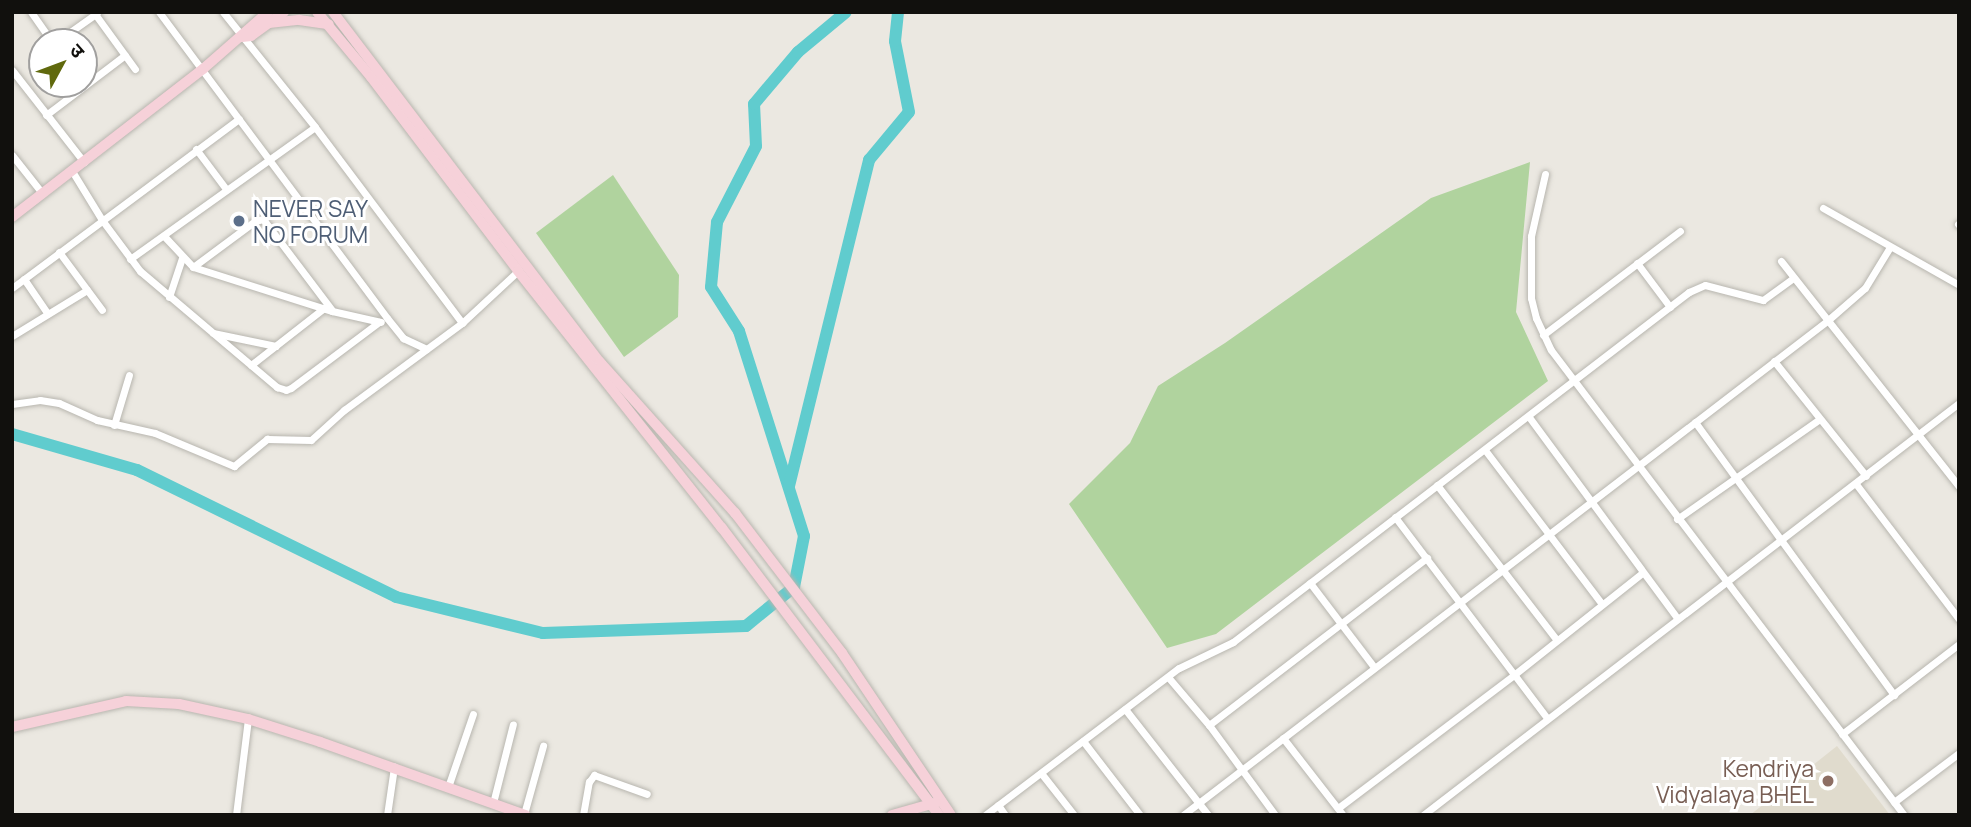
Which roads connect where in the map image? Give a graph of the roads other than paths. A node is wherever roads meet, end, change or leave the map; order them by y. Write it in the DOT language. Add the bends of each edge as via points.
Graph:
graph roads {
  1 [pos="31,12"];
  2 [pos="159,12"];
  3 [pos="223,12"];
  4 [pos="284,12"];
  5 [pos="317,12"];
  6 [pos="333,12"];
  7 [pos="96,13"];
  8 [pos="268,18"];
  9 [pos="329,24"];
  10 [pos="43,28"];
  11 [pos="74,28"];
  12 [pos="242,37"];
  13 [pos="125,55"];
  14 [pos="135,69"];
  15 [pos="203,69"];
  16 [pos="12,70"];
  17 [pos="98,74"];
  18 [pos="67,98"];
  19 [pos="46,115"];
  20 [pos="239,119"];
  21 [pos="315,127"];
  22 [pos="196,149"];
  23 [pos="12,155"];
  24 [pos="269,160"];
  25 [pos="84,162"];
  26 [pos="72,171"];
  27 [pos="1545,174"];
  28 [pos="226,189"];
  29 [pos="42,193"];
  30 [pos="1823,208"];
  31 [pos="12,217"];
  32 [pos="102,220"];
  33 [pos="1680,231"];
  34 [pos="164,236"];
  35 [pos="1889,247"];
  36 [pos="58,252"];
  37 [pos="182,258"];
  38 [pos="130,259"];
  39 [pos="1781,261"];
  40 [pos="1637,263"];
  41 [pos="193,267"];
  42 [pos="518,271"];
  43 [pos="1793,278"];
  44 [pos="24,279"];
  45 [pos="1959,285"];
  46 [pos="12,288"];
  47 [pos="87,290"];
  48 [pos="169,297"];
  49 [pos="1670,307"];
  50 [pos="328,309"];
  51 [pos="102,310"];
  52 [pos="48,314"];
  53 [pos="387,317"];
  54 [pos="1827,321"];
  55 [pos="379,322"];
  56 [pos="462,323"];
  57 [pos="212,333"];
  58 [pos="1543,335"];
  59 [pos="12,336"];
  60 [pos="276,345"];
  61 [pos="427,349"];
  62 [pos="1774,361"];
  63 [pos="251,365"];
  64 [pos="129,375"];
  65 [pos="1572,381"];
  66 [pos="1959,403"];
  67 [pos="12,404"];
  68 [pos="1528,417"];
  69 [pos="1820,419"];
  70 [pos="1695,422"];
  71 [pos="114,425"];
  72 [pos="1920,434"];
  73 [pos="1485,450"];
  74 [pos="1637,466"];
  75 [pos="1866,476"];
  76 [pos="1736,478"];
  77 [pos="1856,484"];
  78 [pos="1437,485"];
  79 [pos="1959,486"];
  80 [pos="1590,501"];
  81 [pos="1395,517"];
  82 [pos="1677,519"];
  83 [pos="1547,533"];
  84 [pos="1782,541"];
  85 [pos="1427,558"];
  86 [pos="1503,569"];
  87 [pos="1642,573"];
  88 [pos="1726,582"];
  89 [pos="1310,583"];
  90 [pos="1460,602"];
  91 [pos="1601,603"];
  92 [pos="1676,618"];
  93 [pos="1959,619"];
  94 [pos="1340,625"];
  95 [pos="1557,640"];
  96 [pos="1959,644"];
  97 [pos="1374,667"];
  98 [pos="1515,674"];
  99 [pos="1168,677"];
  100 [pos="1894,695"];
  101 [pos="1125,709"];
  102 [pos="473,714"];
  103 [pos="1547,718"];
  104 [pos="248,719"];
  105 [pos="513,724"];
  106 [pos="1209,725"];
  107 [pos="12,727"];
  108 [pos="1842,734"];
  109 [pos="1283,738"];
  110 [pos="1083,741"];
  111 [pos="543,746"];
  112 [pos="1959,753"];
  113 [pos="394,767"];
  114 [pos="1241,770"];
  115 [pos="1041,773"];
  116 [pos="448,787"];
  117 [pos="647,794"];
  118 [pos="936,802"];
  119 [pos="1894,802"];
  120 [pos="493,803"];
  121 [pos="1199,803"];
  122 [pos="998,805"];
  123 [pos="1341,811"];
  124 [pos="236,815"];
  125 [pos="387,815"];
  126 [pos="525,815"];
  127 [pos="583,815"];
  128 [pos="892,815"];
  129 [pos="939,815"];
  130 [pos="951,815"];
  131 [pos="985,815"];
  132 [pos="1005,815"];
  133 [pos="1074,815"];
  134 [pos="1140,815"];
  135 [pos="1183,815"];
  136 [pos="1208,815"];
  137 [pos="1275,815"];
  138 [pos="1423,815"];
  139 [pos="1904,815"];
  1 -- 10 [label="street"];
  2 -- 15 [label="street"];
  3 -- 12 [label="street"];
  4 -- 8 [label="main road"];
  5 -- 9 [label="main road"];
  6 -- 118 [label="main road" via="600,362 735,513 852,667"];
  7 -- 11 [label="street"];
  7 -- 13 [label="street"];
  8 -- 9 [label="main road"];
  8 -- 12 [label="main road" via="251,36"];
  9 -- 42 [label="main road"];
  12 -- 15 [label="main road"];
  12 -- 21 [label="street"];
  13 -- 14 [label="street"];
  13 -- 17 [label="street"];
  15 -- 20 [label="street"];
  15 -- 25 [label="main road"];
  16 -- 19 [label="street"];
  18 -- 19 [label="street"];
  19 -- 25 [label="street"];
  20 -- 22 [label="street"];
  20 -- 24 [label="street"];
  21 -- 24 [label="street"];
  21 -- 56 [label="street"];
  22 -- 28 [label="street"];
  22 -- 32 [label="street"];
  23 -- 29 [label="street"];
  24 -- 28 [label="street"];
  24 -- 53 [label="street"];
  25 -- 26 [label="main road"];
  26 -- 29 [label="main road"];
  26 -- 32 [label="street"];
  27 -- 58 [label="street" via="1530,252 1531,298"];
  28 -- 34 [label="street"];
  29 -- 31 [label="main road"];
  30 -- 35 [label="street"];
  32 -- 36 [label="street"];
  32 -- 38 [label="street"];
  33 -- 40 [label="street"];
  34 -- 37 [label="street"];
  34 -- 38 [label="street"];
  35 -- 45 [label="street"];
  35 -- 54 [label="street" via="1865,288"];
  36 -- 44 [label="street"];
  36 -- 47 [label="street"];
  37 -- 41 [label="street"];
  37 -- 48 [label="street"];
  38 -- 48 [label="street"];
  39 -- 43 [label="street"];
  40 -- 49 [label="street"];
  40 -- 58 [label="street"];
  41 -- 50 [label="street"];
  41 -- 50 [label="street" via="263,219"];
  42 -- 56 [label="street"];
  42 -- 118 [label="main road"];
  43 -- 49 [label="street" via="1763,300 1705,285"];
  43 -- 54 [label="street"];
  44 -- 46 [label="street"];
  44 -- 52 [label="street"];
  47 -- 51 [label="street"];
  47 -- 52 [label="street"];
  48 -- 57 [label="street"];
  49 -- 65 [label="street"];
  50 -- 55 [label="street"];
  50 -- 60 [label="street"];
  52 -- 59 [label="street"];
  53 -- 55 [label="street"];
  53 -- 61 [label="street" via="403,338"];
  54 -- 62 [label="street"];
  54 -- 72 [label="street"];
  55 -- 63 [label="street" via="286,390"];
  56 -- 61 [label="street"];
  57 -- 60 [label="street"];
  57 -- 63 [label="street"];
  58 -- 65 [label="street"];
  60 -- 63 [label="street"];
  61 -- 71 [label="street" via="311,440 267,439 234,466 155,433"];
  62 -- 69 [label="street"];
  62 -- 70 [label="street"];
  64 -- 71 [label="street"];
  65 -- 68 [label="street"];
  65 -- 74 [label="street"];
  66 -- 72 [label="street"];
  67 -- 71 [label="street" via="59,403"];
  68 -- 73 [label="street"];
  68 -- 80 [label="street"];
  69 -- 75 [label="street"];
  69 -- 76 [label="street"];
  70 -- 74 [label="street"];
  70 -- 76 [label="street"];
  72 -- 75 [label="street"];
  72 -- 79 [label="street"];
  73 -- 78 [label="street"];
  73 -- 83 [label="street"];
  74 -- 80 [label="street"];
  74 -- 82 [label="street"];
  75 -- 77 [label="street"];
  76 -- 82 [label="street"];
  76 -- 84 [label="street"];
  77 -- 84 [label="street"];
  77 -- 93 [label="street"];
  78 -- 81 [label="street"];
  78 -- 86 [label="street"];
  80 -- 83 [label="street"];
  80 -- 87 [label="street"];
  81 -- 85 [label="street"];
  81 -- 89 [label="street"];
  82 -- 88 [label="street"];
  83 -- 86 [label="street"];
  83 -- 91 [label="street"];
  84 -- 88 [label="street"];
  84 -- 100 [label="street"];
  85 -- 90 [label="street"];
  85 -- 94 [label="street"];
  86 -- 90 [label="street"];
  86 -- 95 [label="street"];
  87 -- 91 [label="street"];
  87 -- 92 [label="street"];
  88 -- 92 [label="street"];
  88 -- 108 [label="street"];
  89 -- 94 [label="street"];
  89 -- 99 [label="street" via="1233,642"];
  90 -- 97 [label="street"];
  90 -- 98 [label="street"];
  91 -- 95 [label="street"];
  92 -- 103 [label="street"];
  94 -- 97 [label="street"];
  94 -- 106 [label="street"];
  95 -- 98 [label="street"];
  96 -- 100 [label="street"];
  97 -- 109 [label="street"];
  98 -- 103 [label="street"];
  98 -- 123 [label="street"];
  99 -- 101 [label="street"];
  99 -- 106 [label="street"];
  100 -- 108 [label="street"];
  101 -- 110 [label="street"];
  101 -- 121 [label="street"];
  102 -- 116 [label="street"];
  103 -- 138 [label="street"];
  104 -- 107 [label="main road" via="179,704 127,701"];
  104 -- 113 [label="main road"];
  104 -- 124 [label="street"];
  105 -- 120 [label="street"];
  106 -- 114 [label="street"];
  108 -- 119 [label="street"];
  109 -- 114 [label="street"];
  109 -- 123 [label="street"];
  110 -- 115 [label="street"];
  110 -- 134 [label="street"];
  111 -- 126 [label="street"];
  112 -- 119 [label="street"];
  113 -- 116 [label="main road"];
  113 -- 125 [label="street"];
  114 -- 121 [label="street"];
  114 -- 137 [label="street"];
  115 -- 122 [label="street"];
  115 -- 133 [label="street"];
  116 -- 120 [label="main road"];
  117 -- 127 [label="street" via="594,775"];
  118 -- 128 [label="main road"];
  118 -- 129 [label="main road"];
  118 -- 130 [label="main road"];
  119 -- 139 [label="street"];
  120 -- 126 [label="main road"];
  121 -- 135 [label="street"];
  121 -- 136 [label="street"];
  122 -- 131 [label="street"];
  122 -- 132 [label="street"];
}
